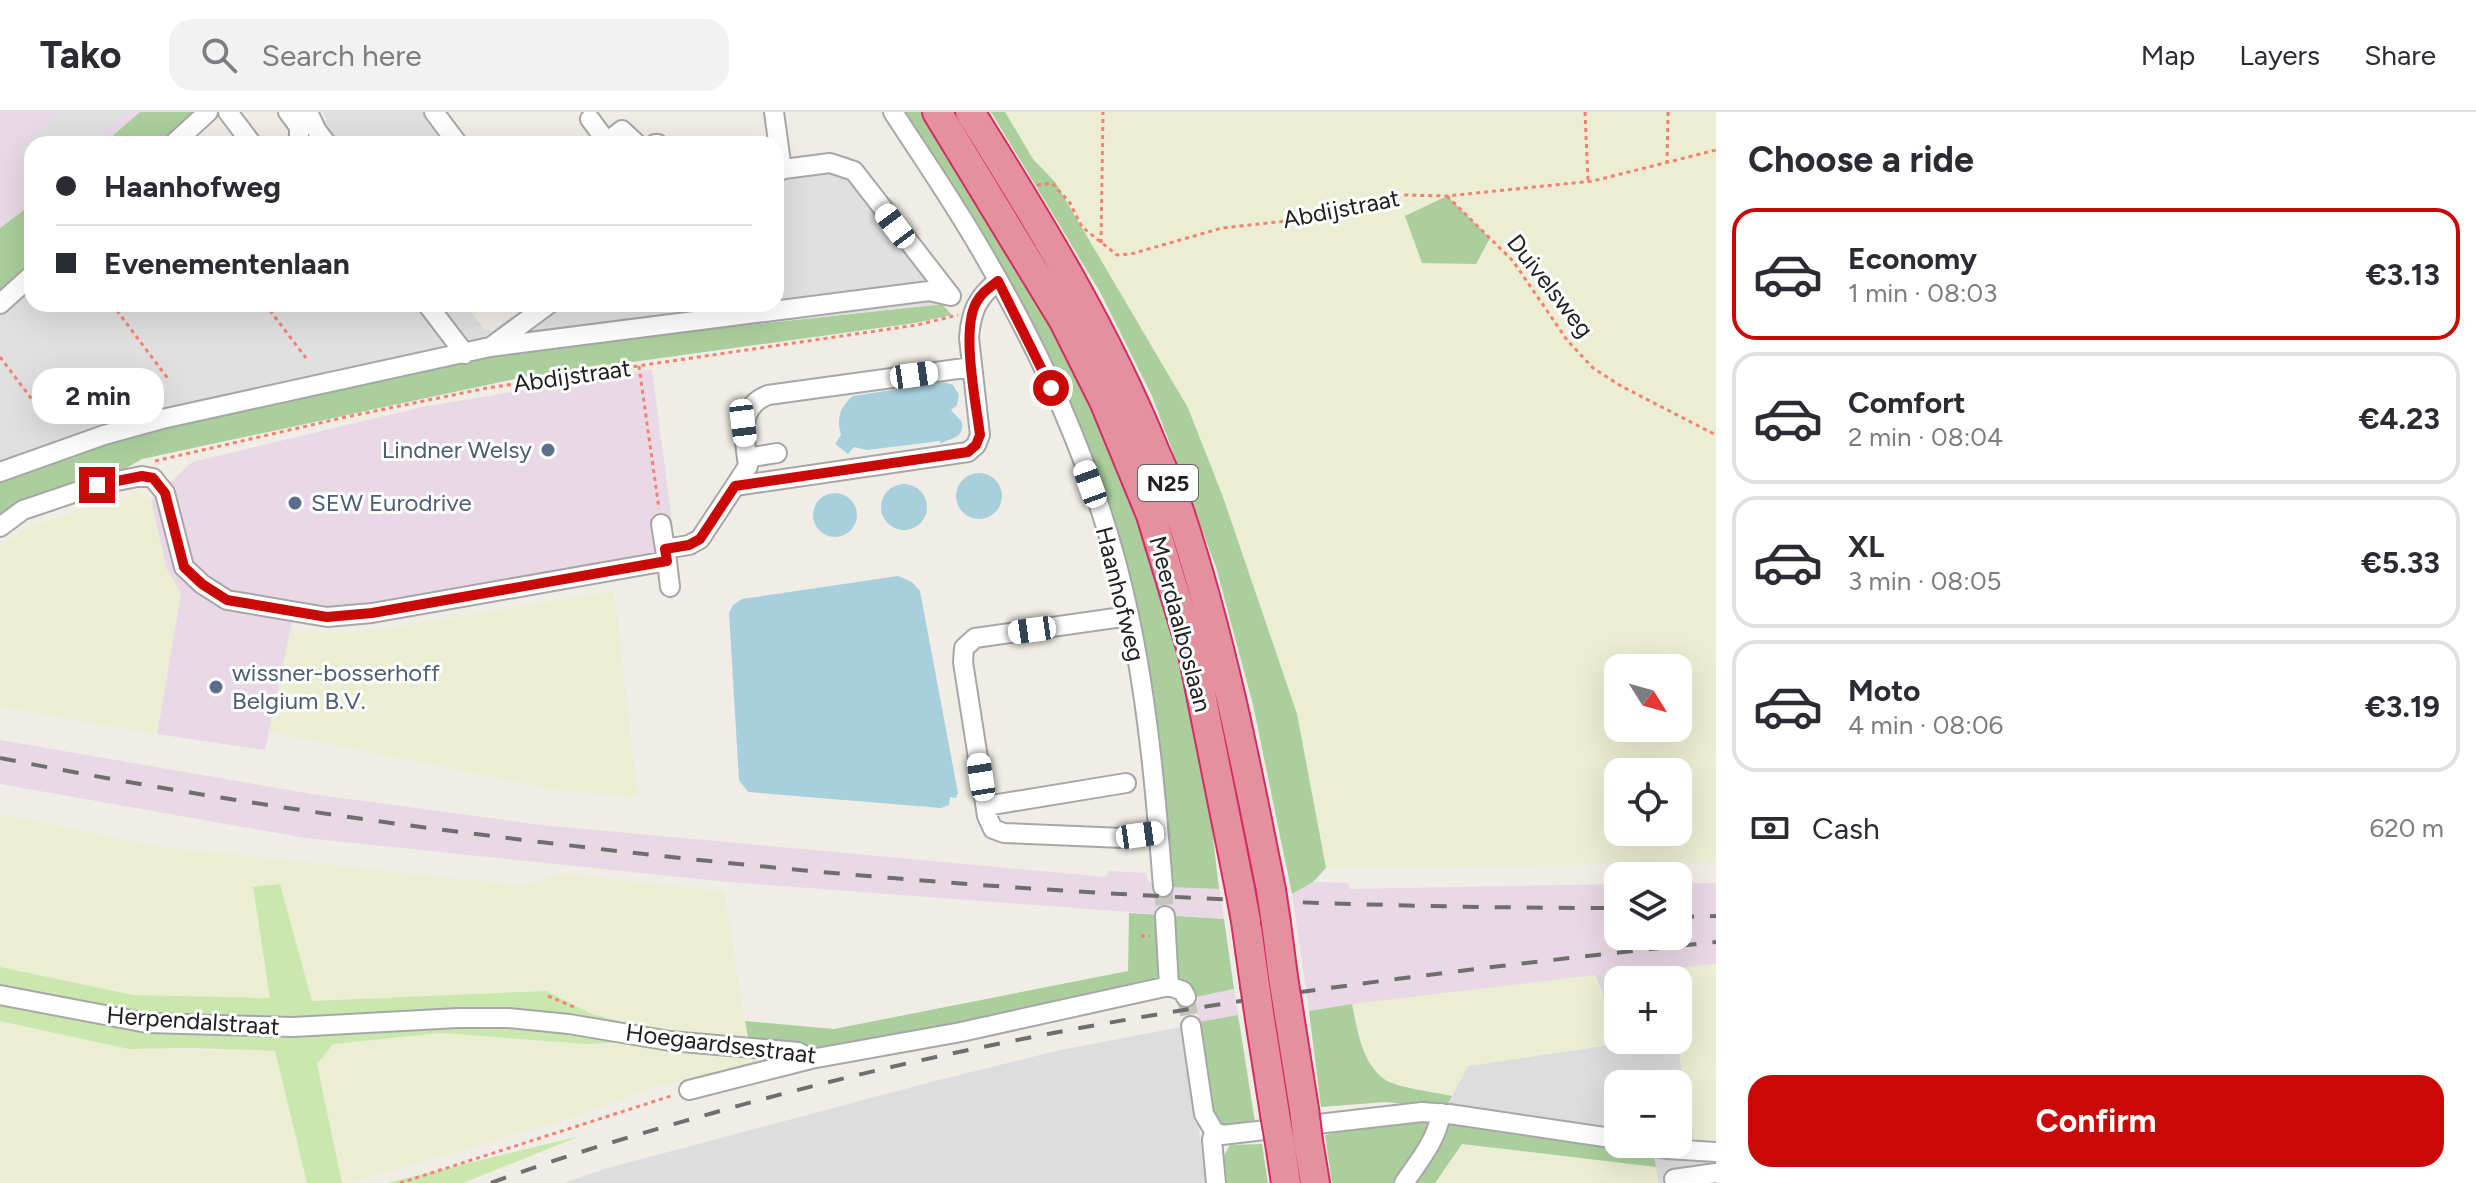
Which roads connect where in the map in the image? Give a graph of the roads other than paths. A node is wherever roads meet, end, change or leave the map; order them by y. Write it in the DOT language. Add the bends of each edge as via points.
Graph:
graph roads {
  1 [pos="208,112"];
  2 [pos="228,112"];
  3 [pos="288,112"];
  4 [pos="308,112"];
  5 [pos="434,112"];
  6 [pos="774,112"];
  7 [pos="893,112"];
  8 [pos="937,112"];
  9 [pos="970,112"];
  10 [pos="590,119"];
  11 [pos="182,136"];
  12 [pos="246,136"];
  13 [pos="299,136"];
  14 [pos="321,136"];
  15 [pos="452,136"];
  16 [pos="601,136"];
  17 [pos="776,136"];
  18 [pos="784,169"];
  19 [pos="998,281"];
  20 [pos="24,282"];
  21 [pos="951,296"];
  22 [pos="0,304"];
  23 [pos="974,306"];
  24 [pos="784,309"];
  25 [pos="433,312"];
  26 [pos="531,312"];
  27 [pos="764,312"];
  28 [pos="490,347"];
  29 [pos="465,354"];
  30 [pos="972,367"];
  31 [pos="777,453"];
  32 [pos="747,458"];
  33 [pos="0,472"];
  34 [pos="735,486"];
  35 [pos="661,524"];
  36 [pos="0,527"];
  37 [pos="666,555"];
  38 [pos="670,587"];
  39 [pos="1129,616"];
  40 [pos="1126,783"];
  41 [pos="986,806"];
  42 [pos="1158,833"];
  43 [pos="1163,887"];
  44 [pos="1165,916"];
  45 [pos="1169,986"];
  46 [pos="0,995"];
  47 [pos="1186,997"];
  48 [pos="1191,1026"];
  49 [pos="293,1027"];
  50 [pos="811,1059"];
  51 [pos="689,1090"];
  52 [pos="1441,1113"];
  53 [pos="1214,1131"];
  54 [pos="1604,1137"];
  55 [pos="1294,1142"];
  56 [pos="1692,1151"];
  57 [pos="1716,1152"];
  58 [pos="1716,1173"];
  59 [pos="1674,1179"];
  60 [pos="1216,1183"];
  61 [pos="1286,1183"];
  62 [pos="1315,1183"];
  63 [pos="1404,1183"];
  1 -- 11 [label="street"];
  2 -- 12 [label="street"];
  3 -- 13 [label="street"];
  4 -- 14 [label="street"];
  5 -- 15 [label="street"];
  6 -- 17 [label="street"];
  7 -- 19 [label="street, Haanhofweg"];
  8 -- 55 [label="highway, Meerdaalboslaan / N25, bridge" via="1064,321 1151,515 1193,654 1246,921 1275,1114"];
  9 -- 55 [label="highway, Meerdaalboslaan / N25, bridge" via="1088,309 1130,390 1180,511 1221,651 1271,890 1304,1109"];
  10 -- 16 [label="street"];
  18 -- 21 [label="street" via="830,163 854,171"];
  19 -- 23 [label="street"];
  19 -- 39 [label="street, Haanhofweg" via="1069,428 1108,536"];
  20 -- 22 [label="street"];
  21 -- 23 [label="street"];
  21 -- 24 [label="street" via="929,291"];
  23 -- 30 [label="street"];
  25 -- 29 [label="street"];
  26 -- 28 [label="street"];
  27 -- 28 [label="street"];
  28 -- 29 [label="street"];
  29 -- 33 [label="street" via="162,419"];
  30 -- 32 [label="street" via="757,399 743,423"];
  30 -- 34 [label="street" via="980,435 968,452"];
  31 -- 32 [label="street"];
  32 -- 34 [label="street" via="748,466"];
  34 -- 37 [label="street" via="700,539"];
  35 -- 37 [label="street"];
  36 -- 37 [label="street" via="23,510 97,485 153,478 165,493 184,567 202,584 227,600 327,617 372,613"];
  37 -- 38 [label="street"];
  39 -- 41 [label="street" via="980,637 968,644 963,662"];
  39 -- 42 [label="street, Haanhofweg"];
  40 -- 41 [label="street"];
  41 -- 42 [label="street" via="990,824 999,833 1123,838"];
  42 -- 43 [label="street, Haanhofweg"];
  44 -- 45 [label="street"];
  45 -- 47 [label="street"];
  45 -- 50 [label="street, Hoegaardsestraat"];
  46 -- 49 [label="street, Herpendalstraat" via="147,1023"];
  48 -- 53 [label="street" via="1204,1114"];
  49 -- 50 [label="street, Hoegaardsestraat" via="508,1018 798,1052"];
  50 -- 51 [label="street"];
  52 -- 53 [label="street" via="1398,1113 1231,1135"];
  52 -- 54 [label="street"];
  52 -- 63 [label="street" via="1432,1143"];
  53 -- 60 [label="street"];
  55 -- 61 [label="highway, Meerdaalboslaan / N25"];
  55 -- 62 [label="highway, Meerdaalboslaan / N25"];
  56 -- 57 [label="street"];
  58 -- 59 [label="street"];
}
